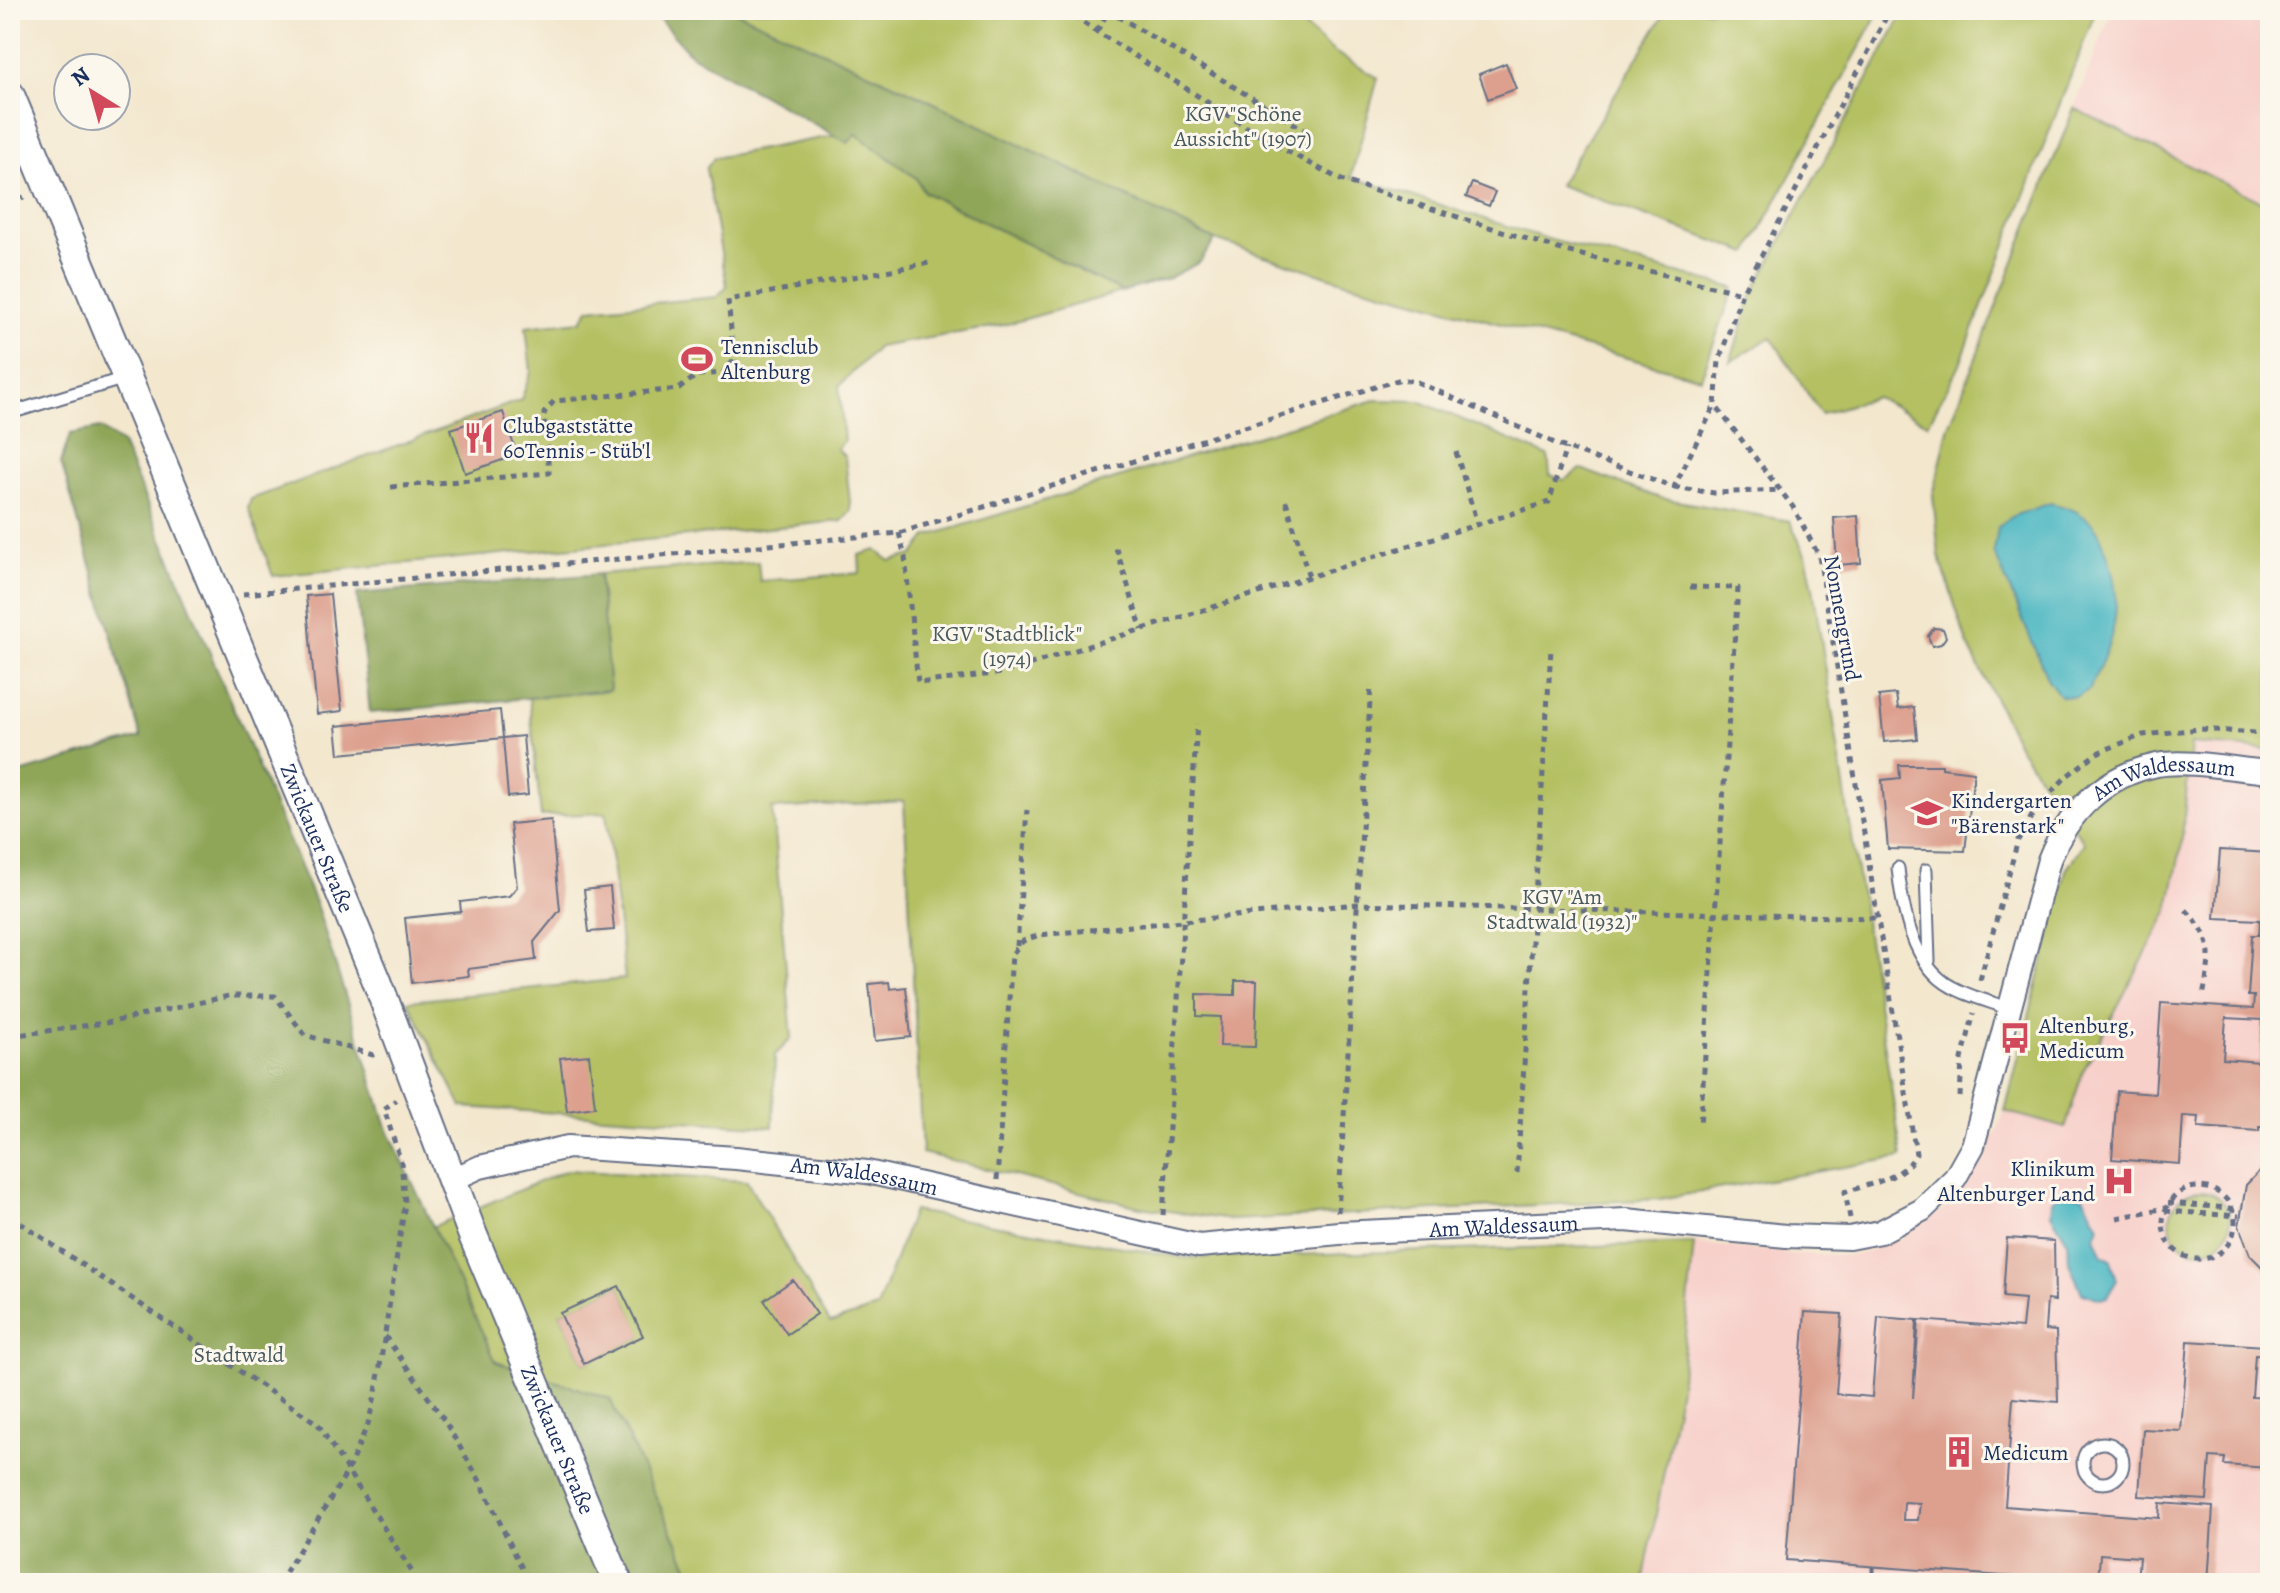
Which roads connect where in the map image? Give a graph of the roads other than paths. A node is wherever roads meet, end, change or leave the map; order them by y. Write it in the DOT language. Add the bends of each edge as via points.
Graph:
graph roads {
  1 [pos="10,95"];
  2 [pos="126,378"];
  3 [pos="10,413"];
  4 [pos="2270,772"];
  5 [pos="1898,868"];
  6 [pos="1926,870"];
  7 [pos="1929,965"];
  8 [pos="2010,1009"];
  9 [pos="451,1180"];
  10 [pos="618,1583"];
  1 -- 2 [label="street, Zwickauer Straße"];
  2 -- 3 [label="lane"];
  2 -- 9 [label="street, Zwickauer Straße" via="377,981"];
  4 -- 8 [label="street, Am Waldessaum" via="2159,765 2111,783 2090,799 2071,817 2049,860"];
  5 -- 7 [label="lane" via="1902,903"];
  6 -- 7 [label="lane"];
  7 -- 8 [label="lane" via="1950,986"];
  8 -- 9 [label="street, Am Waldessaum" via="1973,1146 1955,1178 1905,1222 1854,1238 1626,1220 1339,1233 1199,1246 867,1172 568,1147 480,1167"];
  9 -- 10 [label="street, Zwickauer Straße"];
}
